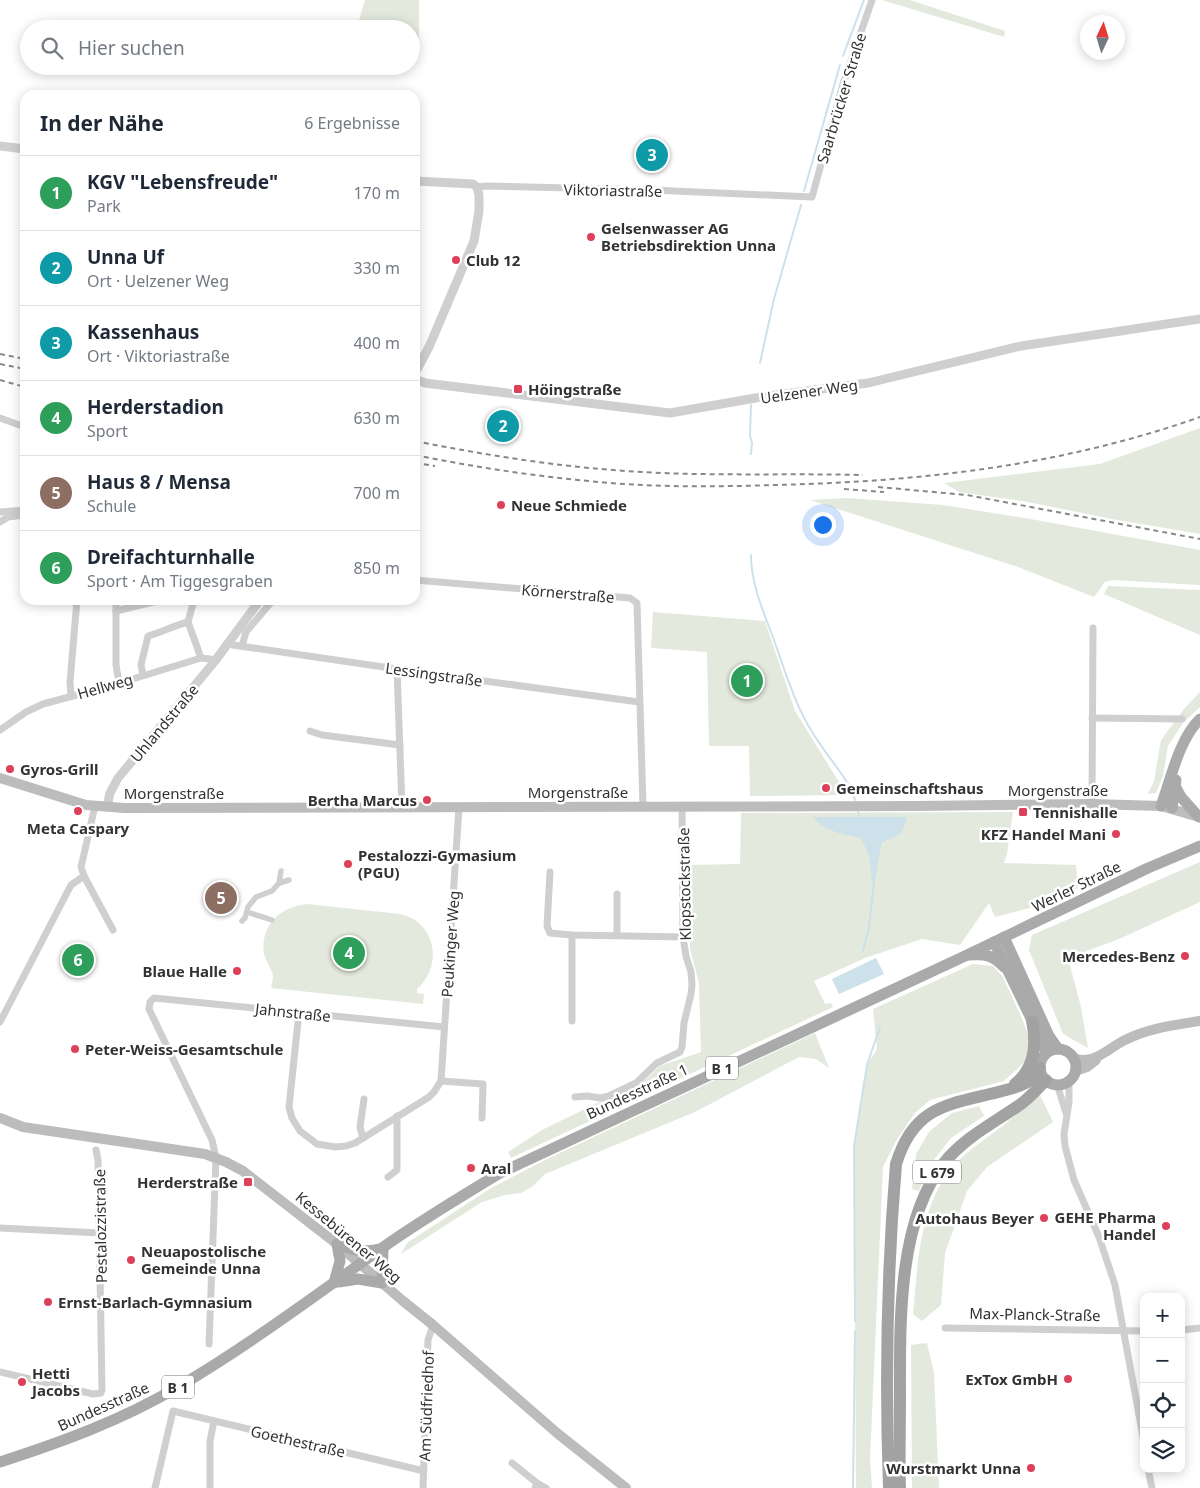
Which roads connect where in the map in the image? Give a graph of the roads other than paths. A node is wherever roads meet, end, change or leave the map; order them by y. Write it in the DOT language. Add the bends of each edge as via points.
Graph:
graph roads {
  1 [pos="872,0"];
  2 [pos="0,146"];
  3 [pos="20,148"];
  4 [pos="420,181"];
  5 [pos="477,187"];
  6 [pos="812,197"];
  7 [pos="1200,319"];
  8 [pos="420,365"];
  9 [pos="420,380"];
  10 [pos="0,418"];
  11 [pos="20,425"];
  12 [pos="20,510"];
  13 [pos="0,512"];
  14 [pos="20,516"];
  15 [pos="0,522"];
  16 [pos="420,580"];
  17 [pos="77,605"];
  18 [pos="116,605"];
  19 [pos="141,605"];
  20 [pos="193,605"];
  21 [pos="256,605"];
  22 [pos="269,605"];
  23 [pos="116,611"];
  24 [pos="188,622"];
  25 [pos="1093,628"];
  26 [pos="229,642"];
  27 [pos="242,646"];
  28 [pos="201,658"];
  29 [pos="215,661"];
  30 [pos="398,669"];
  31 [pos="143,676"];
  32 [pos="119,683"];
  33 [pos="71,696"];
  34 [pos="639,702"];
  35 [pos="1092,718"];
  36 [pos="1182,718"];
  37 [pos="1200,719"];
  38 [pos="0,730"];
  39 [pos="310,731"];
  40 [pos="400,745"];
  41 [pos="1179,757"];
  42 [pos="0,778"];
  43 [pos="1175,786"];
  44 [pos="1092,804"];
  45 [pos="95,806"];
  46 [pos="643,806"];
  47 [pos="682,806"];
  48 [pos="107,807"];
  49 [pos="459,807"];
  50 [pos="1167,807"];
  51 [pos="402,808"];
  52 [pos="1200,817"];
  53 [pos="1200,846"];
  54 [pos="281,871"];
  55 [pos="550,872"];
  56 [pos="84,876"];
  57 [pos="289,880"];
  58 [pos="279,883"];
  59 [pos="617,894"];
  60 [pos="247,912"];
  61 [pos="272,920"];
  62 [pos="242,921"];
  63 [pos="113,930"];
  64 [pos="572,935"];
  65 [pos="617,936"];
  66 [pos="684,936"];
  67 [pos="999,939"];
  68 [pos="965,956"];
  69 [pos="1009,971"];
  70 [pos="299,1012"];
  71 [pos="572,1021"];
  72 [pos="1032,1021"];
  73 [pos="1200,1021"];
  74 [pos="0,1022"];
  75 [pos="444,1027"];
  76 [pos="1058,1049"];
  77 [pos="1046,1053"];
  78 [pos="1098,1057"];
  79 [pos="1073,1058"];
  80 [pos="1040,1068"];
  81 [pos="1072,1076"];
  82 [pos="441,1081"];
  83 [pos="1052,1082"];
  84 [pos="1010,1089"];
  85 [pos="575,1097"];
  86 [pos="364,1099"];
  87 [pos="1066,1115"];
  88 [pos="397,1116"];
  89 [pos="0,1118"];
  90 [pos="482,1118"];
  91 [pos="363,1138"];
  92 [pos="96,1150"];
  93 [pos="216,1158"];
  94 [pos="388,1177"];
  95 [pos="0,1228"];
  96 [pos="100,1233"];
  97 [pos="337,1244"];
  98 [pos="383,1248"];
  99 [pos="361,1264"];
  100 [pos="382,1282"];
  101 [pos="334,1283"];
  102 [pos="433,1325"];
  103 [pos="945,1328"];
  104 [pos="1200,1328"];
  105 [pos="1185,1330"];
  106 [pos="1124,1331"];
  107 [pos="1140,1331"];
  108 [pos="209,1344"];
  109 [pos="0,1372"];
  110 [pos="214,1421"];
  111 [pos="1141,1428"];
  112 [pos="0,1462"];
  113 [pos="512,1462"];
  114 [pos="424,1470"];
  115 [pos="1149,1473"];
  116 [pos="536,1485"];
  117 [pos="154,1488"];
  118 [pos="210,1488"];
  119 [pos="423,1488"];
  120 [pos="546,1488"];
  121 [pos="626,1488"];
  122 [pos="888,1488"];
  123 [pos="900,1488"];
  124 [pos="1152,1488"];
  1 -- 6 [label="street, Saarbrücker Straße" via="843,84"];
  2 -- 3 [label="street"];
  4 -- 5 [label="street, Viktoriastraße"];
  5 -- 6 [label="street, Viktoriastraße"];
  5 -- 8 [label="street" via="480,195 474,241"];
  7 -- 9 [label="street, Uelzener Weg" via="1021,346 868,383 670,413"];
  10 -- 11 [label="street"];
  12 -- 13 [label="street"];
  14 -- 15 [label="street"];
  16 -- 34 [label="street, Körnerstraße" via="630,598 637,603"];
  17 -- 33 [label="street"];
  18 -- 23 [label="street"];
  19 -- 23 [label="street"];
  20 -- 24 [label="street"];
  21 -- 26 [label="street"];
  22 -- 27 [label="street" via="246,632"];
  23 -- 32 [label="street"];
  24 -- 28 [label="street"];
  24 -- 31 [label="street" via="148,636 141,665"];
  25 -- 35 [label="street"];
  26 -- 27 [label="street, Lessingstraße"];
  26 -- 29 [label="street, Uhlandstraße"];
  27 -- 30 [label="street, Lessingstraße"];
  28 -- 29 [label="street, Hellweg"];
  28 -- 31 [label="street, Hellweg"];
  29 -- 48 [label="street, Uhlandstraße" via="118,778"];
  30 -- 34 [label="street, Lessingstraße"];
  30 -- 40 [label="street"];
  31 -- 32 [label="street, Hellweg"];
  32 -- 33 [label="street, Hellweg"];
  33 -- 38 [label="street, Hellweg" via="42,704"];
  34 -- 46 [label="street, Körnerstraße"];
  35 -- 36 [label="street"];
  35 -- 44 [label="street"];
  37 -- 41 [label="main road" via="1185,740"];
  39 -- 40 [label="street"];
  40 -- 51 [label="street"];
  41 -- 43 [label="main road"];
  41 -- 50 [label="main road"];
  42 -- 45 [label="main road, Morgenstraße"];
  43 -- 50 [label="main road"];
  43 -- 52 [label="main road" via="1181,798"];
  44 -- 47 [label="main road, Morgenstraße"];
  44 -- 50 [label="main road, Morgenstraße"];
  45 -- 48 [label="main road, Morgenstraße"];
  45 -- 56 [label="street" via="81,861"];
  46 -- 47 [label="main road, Morgenstraße"];
  46 -- 49 [label="main road, Morgenstraße"];
  47 -- 66 [label="street, Klopstockstraße"];
  48 -- 51 [label="main road, Morgenstraße"];
  49 -- 51 [label="main road, Morgenstraße"];
  49 -- 75 [label="street, Peukinger Weg"];
  50 -- 52 [label="main road"];
  53 -- 67 [label="main road, Werler Straße / B 1"];
  54 -- 58 [label="street"];
  55 -- 64 [label="street" via="548,930 554,934"];
  56 -- 63 [label="street"];
  56 -- 74 [label="street" via="71,885"];
  57 -- 58 [label="street"];
  58 -- 60 [label="street" via="272,891 256,897"];
  59 -- 65 [label="street"];
  60 -- 61 [label="street"];
  60 -- 62 [label="street"];
  64 -- 65 [label="street"];
  64 -- 71 [label="street"];
  65 -- 66 [label="street"];
  66 -- 85 [label="street, Klopstockstraße" via="692,994 680,1052 657,1063 636,1083 609,1096"];
  67 -- 68 [label="main road, Werler Straße / B 1"];
  67 -- 69 [label="main road"];
  67 -- 76 [label="main road"];
  68 -- 69 [label="main road, B 1" via="994,958"];
  68 -- 98 [label="main road, Bundesstraße 1 / B 1" via="500,1173"];
  69 -- 72 [label="main road"];
  70 -- 75 [label="street, Jahnstraße"];
  70 -- 91 [label="street" via="289,1101 294,1123 303,1135 323,1146 346,1146"];
  70 -- 93 [label="street, Jahnstraße" via="154,998 150,1002 149,1009 212,1140"];
  72 -- 77 [label="main road"];
  72 -- 84 [label="highway" via="1035,1034 1033,1060"];
  73 -- 78 [label="main road" via="1142,1032"];
  75 -- 82 [label="street, Peukinger Weg"];
  76 -- 77 [label="main road"];
  76 -- 79 [label="main road"];
  77 -- 80 [label="main road"];
  78 -- 79 [label="main road" via="1088,1061"];
  78 -- 81 [label="main road"];
  79 -- 81 [label="main road" via="1076,1064"];
  80 -- 83 [label="main road"];
  80 -- 84 [label="highway, L 679" via="1027,1083"];
  81 -- 83 [label="main road"];
  81 -- 87 [label="street, Max-Planck-Straße"];
  82 -- 88 [label="street" via="429,1097"];
  82 -- 90 [label="street" via="484,1084"];
  83 -- 87 [label="street, Max-Planck-Straße"];
  83 -- 123 [label="highway, L 679" via="964,1142 944,1163 925,1191 914,1224 901,1309"];
  84 -- 122 [label="highway, L 679" via="937,1108 920,1120 900,1149 894,1182 887,1310"];
  86 -- 91 [label="street" via="360,1127"];
  87 -- 106 [label="street, Max-Planck-Straße" via="1064,1134 1069,1165 1109,1264"];
  88 -- 91 [label="street"];
  88 -- 94 [label="street" via="397,1170"];
  89 -- 93 [label="main road, Kessebürener Weg" via="23,1127 182,1150"];
  92 -- 96 [label="street, Pestalozzistraße"];
  93 -- 97 [label="main road, Kessebürener Weg" via="251,1177"];
  93 -- 108 [label="street"];
  95 -- 96 [label="street"];
  96 -- 109 [label="street, Pestalozzistraße" via="101,1393 93,1394"];
  97 -- 98 [label="main road" via="361,1252"];
  97 -- 99 [label="main road, Kessebürener Weg"];
  97 -- 101 [label="main road" via="340,1261"];
  98 -- 99 [label="main road, Bundesstraße 1 / B 1"];
  98 -- 100 [label="main road"];
  99 -- 100 [label="main road, Kessebürener Weg"];
  99 -- 101 [label="main road, Bundesstraße / B 1"];
  100 -- 101 [label="main road" via="358,1279"];
  100 -- 102 [label="main road, Kessebürener Weg"];
  101 -- 112 [label="main road, Bundesstraße / B 1" via="177,1387 73,1437"];
  102 -- 114 [label="street, Am Südfriedhof" via="428,1340"];
  102 -- 121 [label="main road, Kessebürener Weg" via="557,1433"];
  103 -- 106 [label="street, Max-Planck-Straße"];
  104 -- 105 [label="street"];
  106 -- 107 [label="street"];
  106 -- 111 [label="street, Max-Planck-Straße"];
  110 -- 114 [label="street, Goethestraße"];
  110 -- 117 [label="street, Goethestraße" via="173,1411"];
  110 -- 118 [label="street" via="210,1441"];
  113 -- 116 [label="street"];
  114 -- 119 [label="street, Am Südfriedhof"];
  115 -- 124 [label="street"];
  116 -- 120 [label="street"];
}
